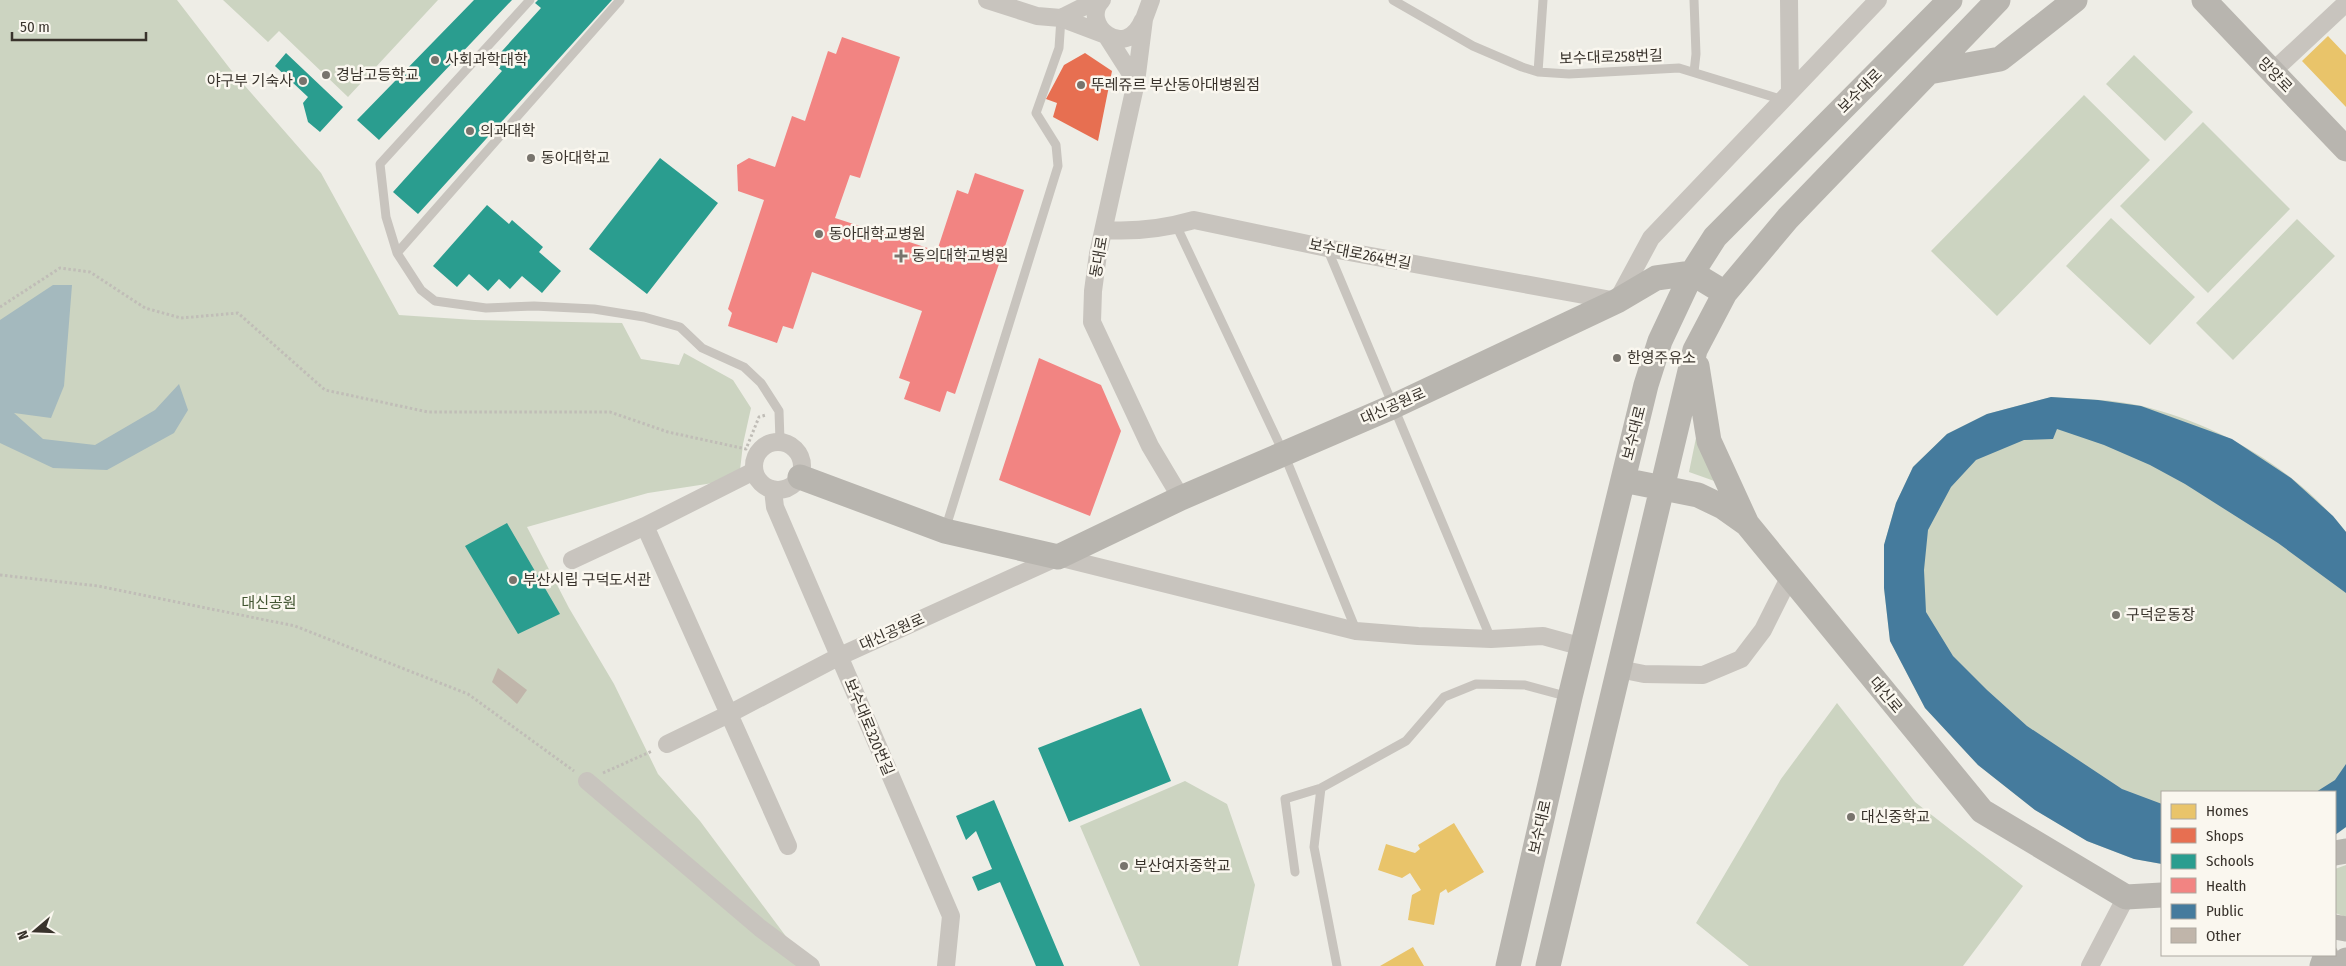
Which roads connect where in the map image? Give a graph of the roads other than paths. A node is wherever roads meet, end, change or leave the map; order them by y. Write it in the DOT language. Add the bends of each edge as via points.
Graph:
graph roads {
  1 [pos="530,0"];
  2 [pos="620,0"];
  3 [pos="987,0"];
  4 [pos="1097,0"];
  5 [pos="1102,0"];
  6 [pos="1138,0"];
  7 [pos="1150,0"];
  8 [pos="1393,0"];
  9 [pos="1543,0"];
  10 [pos="1694,0"];
  11 [pos="1789,0"];
  12 [pos="1878,0"];
  13 [pos="1950,0"];
  14 [pos="1998,0"];
  15 [pos="2075,0"];
  16 [pos="2204,0"];
  17 [pos="2346,3"];
  18 [pos="1061,18"];
  19 [pos="1144,19"];
  20 [pos="1106,35"];
  21 [pos="1538,72"];
  22 [pos="1694,72"];
  23 [pos="1929,72"];
  24 [pos="2272,72"];
  25 [pos="1136,82"];
  26 [pos="1787,96"];
  27 [pos="2346,150"];
  28 [pos="1176,226"];
  29 [pos="1104,230"];
  30 [pos="1327,248"];
  31 [pos="396,252"];
  32 [pos="1692,273"];
  33 [pos="1725,293"];
  34 [pos="1617,301"];
  35 [pos="1695,350"];
  36 [pos="1392,407"];
  37 [pos="780,440"];
  38 [pos="1284,454"];
  39 [pos="754,471"];
  40 [pos="800,477"];
  41 [pos="1623,480"];
  42 [pos="1662,487"];
  43 [pos="773,490"];
  44 [pos="1181,498"];
  45 [pos="1747,524"];
  46 [pos="645,526"];
  47 [pos="945,531"];
  48 [pos="1058,557"];
  49 [pos="572,560"];
  50 [pos="1789,578"];
  51 [pos="1356,630"];
  52 [pos="1491,639"];
  53 [pos="1583,647"];
  54 [pos="838,656"];
  55 [pos="1619,669"];
  56 [pos="1570,697"];
  57 [pos="729,714"];
  58 [pos="667,744"];
  59 [pos="587,781"];
  60 [pos="1321,788"];
  61 [pos="788,846"];
  62 [pos="1295,872"];
  63 [pos="2161,895"];
  64 [pos="2126,897"];
  65 [pos="2346,960"];
  66 [pos="1548,965"];
  67 [pos="811,966"];
  68 [pos="946,966"];
  69 [pos="1337,966"];
  70 [pos="1508,966"];
  71 [pos="2090,966"];
  72 [pos="2344,966"];
  1 -- 31 [label="lane" via="380,164 386,218"];
  2 -- 31 [label="lane"];
  3 -- 18 [label="street" via="1037,16"];
  4 -- 18 [label="street"];
  5 -- 20 [label="street" via="1096,14 1098,26"];
  6 -- 19 [label="street"];
  7 -- 19 [label="street, 동대로"];
  8 -- 21 [label="lane, 보수대로258번길" via="1473,46"];
  9 -- 21 [label="lane"];
  10 -- 22 [label="lane"];
  11 -- 26 [label="street"];
  12 -- 26 [label="street"];
  13 -- 32 [label="main road, 보수대로" via="1715,237"];
  14 -- 23 [label="main road"];
  15 -- 23 [label="main road" via="2000,59"];
  16 -- 24 [label="main road, 망양로"];
  17 -- 24 [label="street"];
  18 -- 20 [label="street"];
  18 -- 47 [label="lane" via="1059,48 1036,113 1056,145 1058,166"];
  19 -- 20 [label="street" via="1130,38 1118,40"];
  19 -- 25 [label="street, 동대로"];
  20 -- 25 [label="street"];
  21 -- 22 [label="lane, 보수대로258번길" via="1569,74 1679,68"];
  22 -- 26 [label="lane, 보수대로258번길"];
  23 -- 33 [label="main road" via="1788,218"];
  24 -- 27 [label="main road, 망양로"];
  25 -- 29 [label="street, 동대로"];
  26 -- 34 [label="street" via="1651,238"];
  28 -- 29 [label="street, 보수대로264번길"];
  28 -- 30 [label="street, 보수대로264번길" via="1194,220"];
  28 -- 38 [label="lane"];
  29 -- 44 [label="street, 동대로" via="1093,291 1092,322 1150,446"];
  30 -- 34 [label="street, 보수대로264번길"];
  30 -- 36 [label="lane"];
  31 -- 37 [label="lane" via="421,290 435,301 486,308 594,309 680,327 702,348 750,372 761,383 779,411"];
  32 -- 33 [label="main road"];
  32 -- 34 [label="main road, 대신공원로" via="1656,278"];
  32 -- 41 [label="main road, 보수대로" via="1660,341"];
  33 -- 35 [label="main road"];
  34 -- 36 [label="main road, 대신공원로"];
  35 -- 42 [label="main road"];
  35 -- 45 [label="main road" via="1708,441"];
  36 -- 38 [label="main road, 대신공원로"];
  36 -- 52 [label="lane"];
  37 -- 39 [label="street" via="765,444 755,456"];
  37 -- 40 [label="street" via="791,444 799,453"];
  38 -- 44 [label="main road, 대신공원로"];
  38 -- 51 [label="lane"];
  39 -- 43 [label="street" via="760,484"];
  39 -- 46 [label="street"];
  40 -- 43 [label="street" via="784,490"];
  40 -- 47 [label="main road"];
  41 -- 42 [label="main road, 대신로"];
  41 -- 53 [label="main road, 보수대로"];
  42 -- 45 [label="main road, 대신로" via="1698,495"];
  42 -- 55 [label="main road"];
  43 -- 54 [label="street, 보수대로320번길" via="775,507"];
  44 -- 48 [label="main road, 대신공원로"];
  45 -- 50 [label="main road, 대신로"];
  46 -- 49 [label="street"];
  46 -- 57 [label="street"];
  47 -- 48 [label="main road"];
  48 -- 51 [label="street"];
  48 -- 54 [label="street, 대신공원로"];
  50 -- 55 [label="street" via="1763,630 1742,659 1703,675 1644,674"];
  50 -- 64 [label="main road, 대신로" via="1982,811"];
  51 -- 52 [label="street"];
  52 -- 53 [label="street" via="1543,636"];
  53 -- 56 [label="main road, 보수대로"];
  54 -- 57 [label="street, 대신공원로"];
  54 -- 68 [label="street, 보수대로320번길" via="951,916"];
  55 -- 66 [label="main road"];
  56 -- 60 [label="lane" via="1525,685 1476,684 1444,697 1406,741"];
  56 -- 70 [label="main road, 보수대로"];
  57 -- 58 [label="street, 대신공원로"];
  57 -- 61 [label="street"];
  59 -- 67 [label="street" via="760,928"];
  60 -- 62 [label="lane" via="1285,799"];
  60 -- 69 [label="lane" via="1314,847"];
  63 -- 64 [label="main road"];
  64 -- 71 [label="street"];
  65 -- 72 [label="main road"];
}
